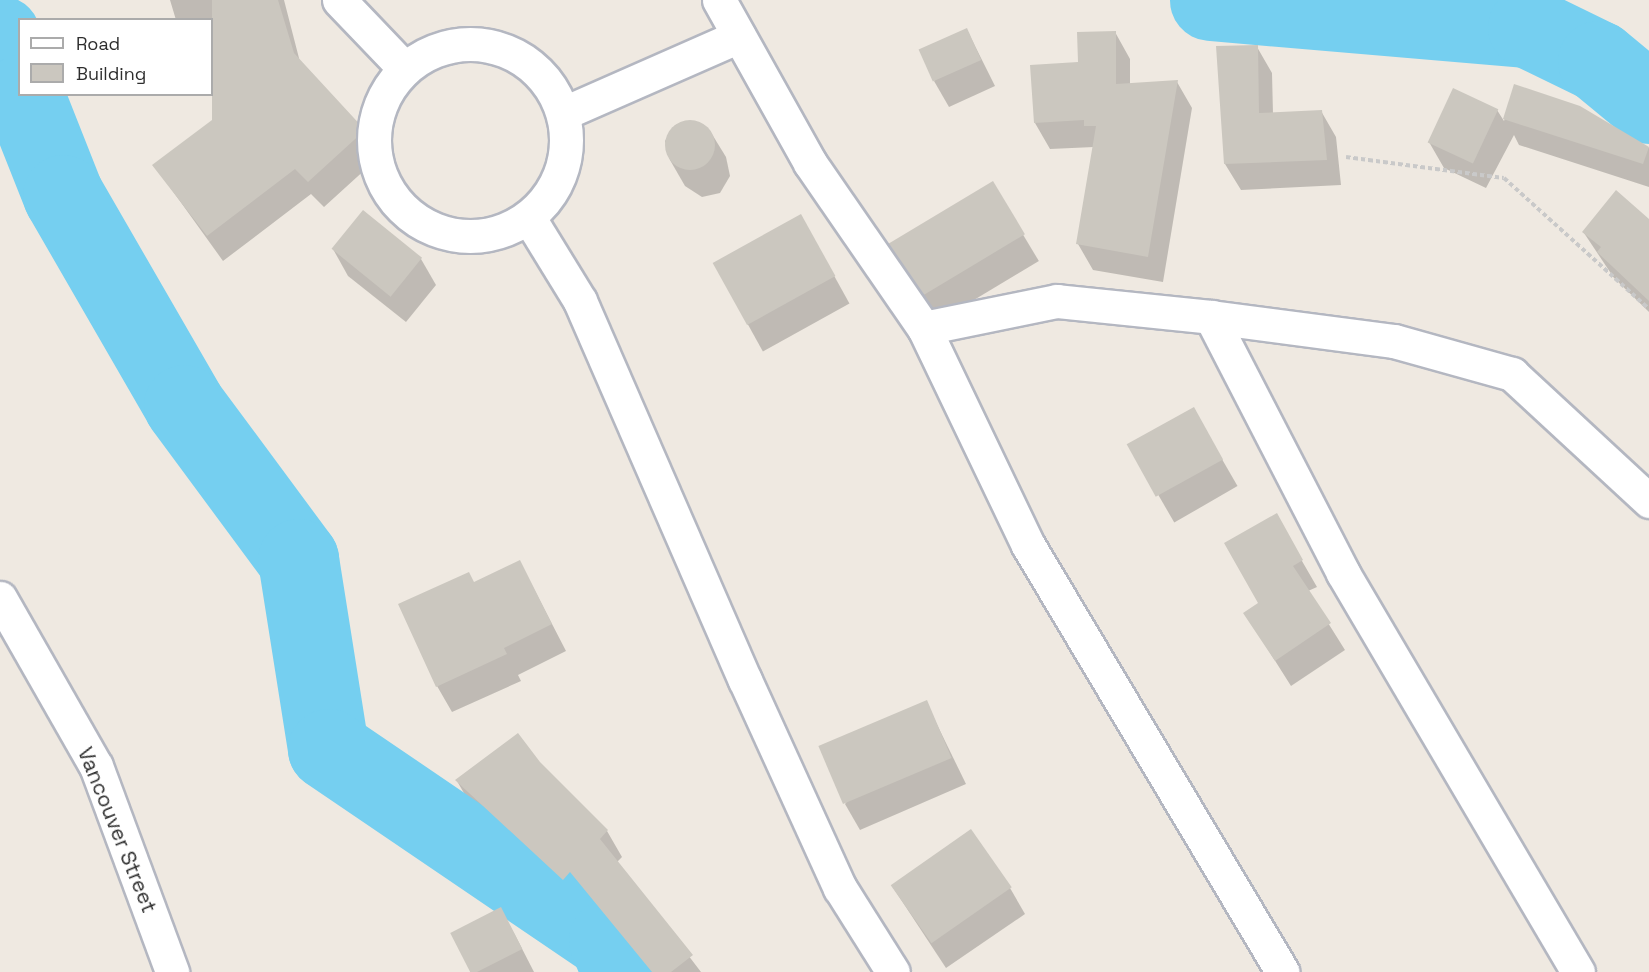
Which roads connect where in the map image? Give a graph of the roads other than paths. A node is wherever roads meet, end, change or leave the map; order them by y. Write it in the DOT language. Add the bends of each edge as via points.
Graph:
graph roads {
  1 [pos="339,0"];
  2 [pos="719,0"];
  3 [pos="739,36"];
  4 [pos="404,68"];
  5 [pos="564,113"];
  6 [pos="529,218"];
  7 [pos="1211,316"];
  8 [pos="924,328"];
  9 [pos="1649,501"];
  10 [pos="0,598"];
  11 [pos="172,972"];
  12 [pos="893,972"];
  13 [pos="1283,972"];
  14 [pos="1578,972"];
  1 -- 4 [label="street"];
  2 -- 3 [label="street"];
  3 -- 5 [label="street"];
  3 -- 8 [label="street" via="810,163"];
  4 -- 5 [label="street" via="426,54 458,44 492,45 523,58 549,82"];
  4 -- 6 [label="street" via="383,96 374,124 377,166 383,183 403,211 422,225 454,236 484,236"];
  5 -- 6 [label="street" via="566,157 552,193"];
  6 -- 12 [label="street" via="580,301 840,888"];
  7 -- 8 [label="street" via="1057,301"];
  7 -- 9 [label="street" via="1394,341 1512,374"];
  7 -- 14 [label="street" via="1344,573"];
  8 -- 13 [label="street" via="1028,545"];
  10 -- 11 [label="street, Vancouver Street" via="96,766"];
}
